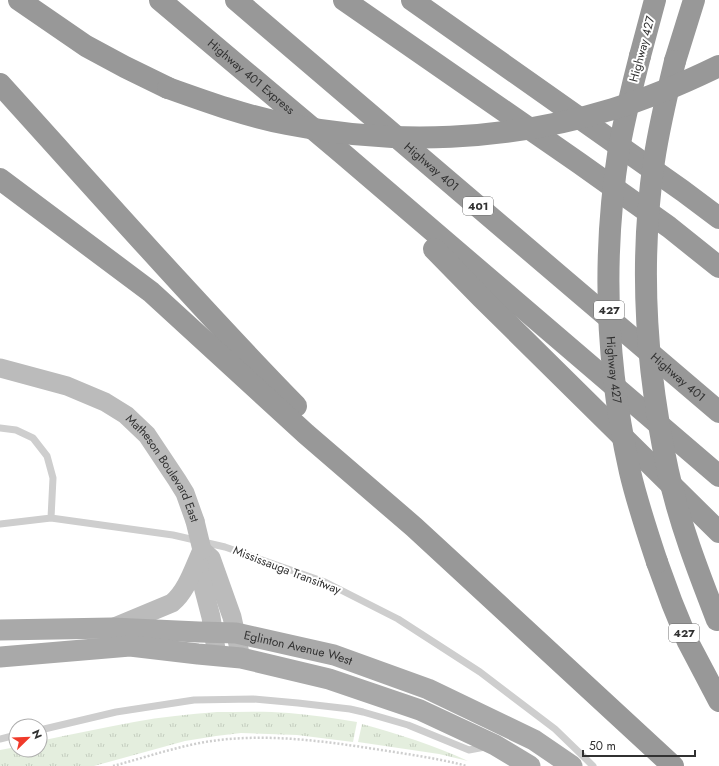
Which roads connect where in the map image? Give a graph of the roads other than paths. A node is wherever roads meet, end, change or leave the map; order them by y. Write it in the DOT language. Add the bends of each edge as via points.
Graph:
graph roads {
  1 [pos="19,0"];
  2 [pos="160,0"];
  3 [pos="236,0"];
  4 [pos="344,0"];
  5 [pos="412,0"];
  6 [pos="655,0"];
  7 [pos="694,0"];
  8 [pos="719,66"];
  9 [pos="0,84"];
  10 [pos="343,154"];
  11 [pos="0,179"];
  12 [pos="719,218"];
  13 [pos="719,267"];
  14 [pos="0,368"];
  15 [pos="719,412"];
  16 [pos="0,428"];
  17 [pos="719,476"];
  18 [pos="51,518"];
  19 [pos="0,524"];
  20 [pos="414,527"];
  21 [pos="719,532"];
  22 [pos="202,550"];
  23 [pos="718,621"];
  24 [pos="112,628"];
  25 [pos="0,630"];
  26 [pos="214,632"];
  27 [pos="236,633"];
  28 [pos="217,656"];
  29 [pos="0,657"];
  30 [pos="241,658"];
  31 [pos="719,701"];
  32 [pos="48,728"];
  33 [pos="494,745"];
  34 [pos="530,766"];
  35 [pos="572,766"];
  36 [pos="593,766"];
  37 [pos="673,766"];
  1 -- 8 [label="highway, bridge" via="86,46 168,88 246,114 286,124 368,136 409,138 492,134 573,120 652,96"];
  2 -- 10 [label="highway, Highway 401 Express"];
  3 -- 15 [label="highway, Highway 401 / 401"];
  4 -- 13 [label="highway" via="669,227"];
  5 -- 12 [label="highway"];
  6 -- 31 [label="highway, Highway 427 / 427, bridge" via="628,102 613,194 608,287 614,380 630,472 642,517 688,642"];
  7 -- 23 [label="highway, bridge" via="675,60 654,162 648,214 647,318 651,370 668,472 698,571"];
  9 -- 20 [label="highway" via="237,346"];
  10 -- 17 [label="highway"];
  10 -- 21 [label="highway" via="482,298"];
  11 -- 20 [label="highway" via="151,292 306,434"];
  14 -- 22 [label="street, Matheson Boulevard East, bridge" via="67,386 106,402 126,415 147,435 185,493"];
  16 -- 18 [label="lane" via="16,430 33,438 47,456 53,478"];
  18 -- 19 [label="lane, Mississauga Transitway"];
  18 -- 36 [label="lane, Mississauga Transitway" via="173,535 225,547 325,582 398,619 480,672 555,729"];
  20 -- 37 [label="highway"];
  22 -- 24 [label="street" via="178,599"];
  22 -- 26 [label="street, Matheson Boulevard East" via="198,568"];
  22 -- 27 [label="street" via="211,558"];
  24 -- 25 [label="main road, Eglinton Avenue West"];
  24 -- 26 [label="main road, Eglinton Avenue West"];
  26 -- 27 [label="main road, Eglinton Avenue West"];
  26 -- 28 [label="street, Matheson Boulevard East"];
  27 -- 30 [label="street"];
  27 -- 35 [label="main road, Eglinton Avenue West" via="334,654 428,689 534,740"];
  28 -- 29 [label="main road, Eglinton Avenue West" via="130,646"];
  28 -- 30 [label="main road, Eglinton Avenue West"];
  30 -- 33 [label="main road, Eglinton Avenue West" via="329,679 420,710"];
  32 -- 33 [label="lane" via="116,712 194,700 253,699 298,702 363,712 408,725 469,750"];
  33 -- 34 [label="main road, Eglinton Avenue West"];
}
